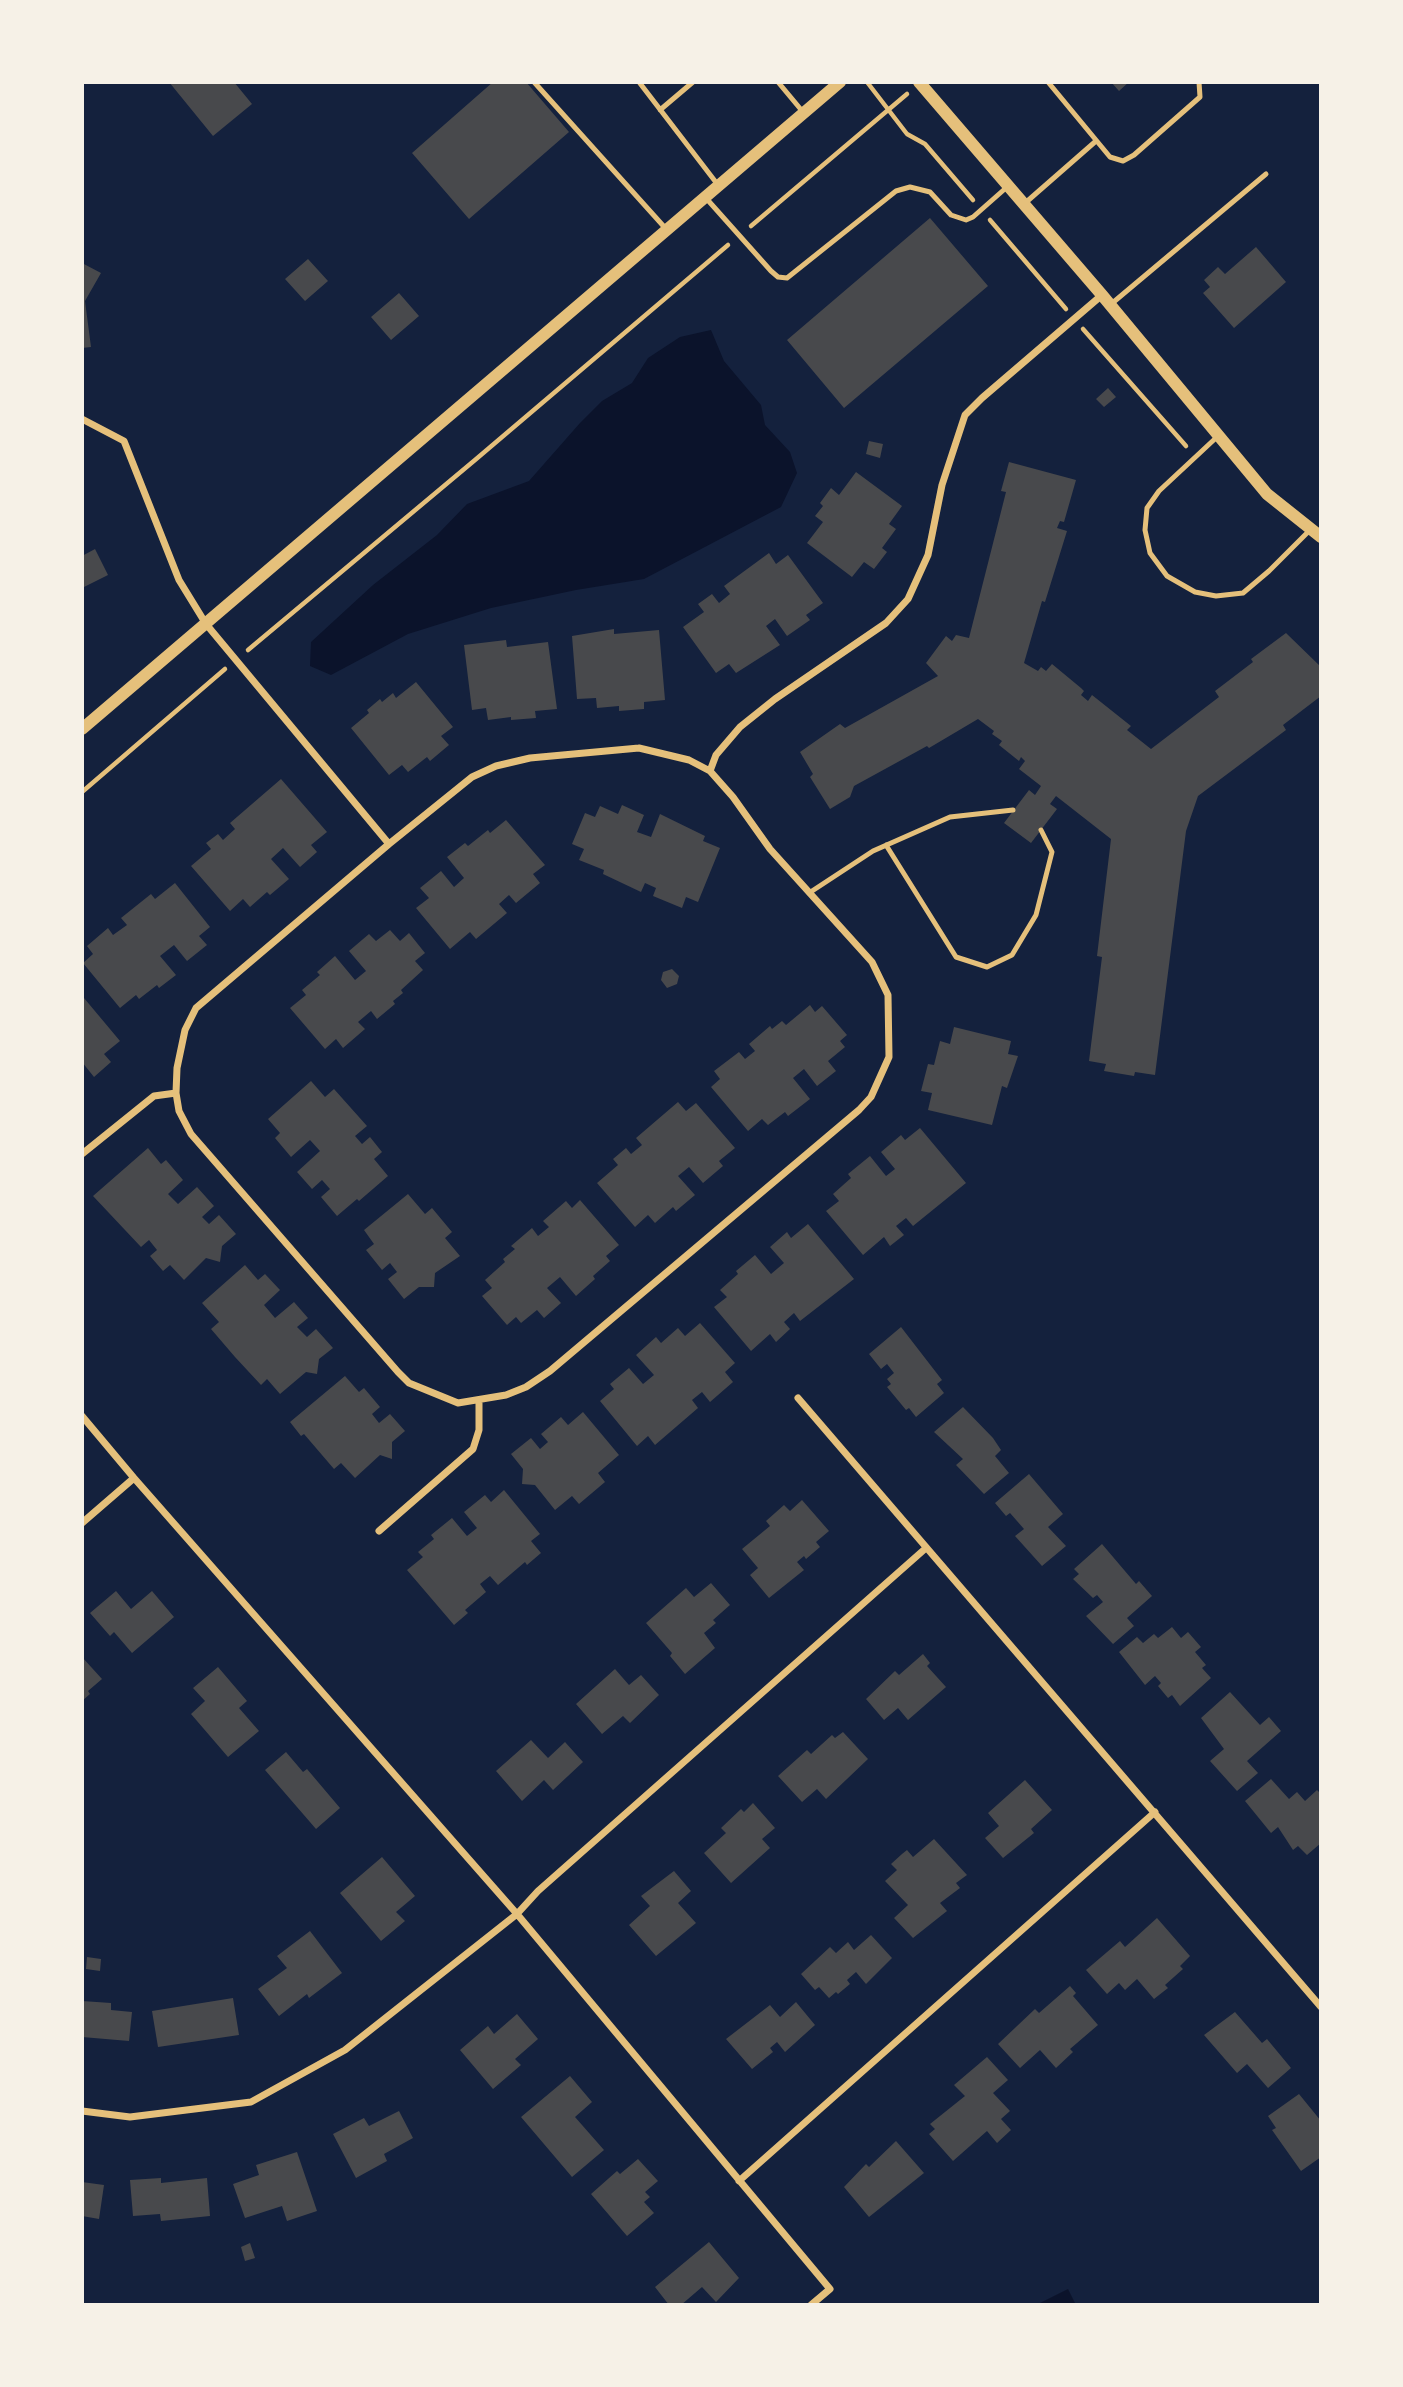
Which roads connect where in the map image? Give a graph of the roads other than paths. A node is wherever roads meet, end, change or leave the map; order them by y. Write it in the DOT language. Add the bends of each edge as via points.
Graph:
graph roads {
  1 [pos="534,82"];
  2 [pos="639,82"];
  3 [pos="693,82"];
  4 [pos="778,82"];
  5 [pos="839,82"];
  6 [pos="919,82"];
  7 [pos="1048,82"];
  8 [pos="1199,82"];
  9 [pos="660,110"];
  10 [pos="803,113"];
  11 [pos="1096,141"];
  12 [pos="1266,174"];
  13 [pos="1008,185"];
  14 [pos="719,186"];
  15 [pos="705,197"];
  16 [pos="1024,204"];
  17 [pos="667,230"];
  18 [pos="1106,300"];
  19 [pos="82,419"];
  20 [pos="1219,436"];
  21 [pos="1316,533"];
  22 [pos="206,624"];
  23 [pos="82,729"];
  24 [pos="710,771"];
  25 [pos="1013,810"];
  26 [pos="1041,830"];
  27 [pos="388,844"];
  28 [pos="886,845"];
  29 [pos="809,893"];
  30 [pos="176,1093"];
  31 [pos="82,1154"];
  32 [pos="798,1398"];
  33 [pos="480,1400"];
  34 [pos="82,1416"];
  35 [pos="134,1478"];
  36 [pos="82,1523"];
  37 [pos="379,1531"];
  38 [pos="926,1548"];
  39 [pos="1155,1812"];
  40 [pos="517,1914"];
  41 [pos="1321,2007"];
  42 [pos="82,2111"];
  43 [pos="739,2180"];
  44 [pos="811,2305"];
  1 -- 17 [label="lane"];
  2 -- 9 [label="lane"];
  3 -- 9 [label="lane"];
  4 -- 10 [label="lane"];
  5 -- 10 [label="street"];
  6 -- 13 [label="street"];
  7 -- 11 [label="lane"];
  8 -- 11 [label="lane" via="1200,97 1124,162 1111,157"];
  9 -- 14 [label="lane"];
  10 -- 14 [label="street"];
  11 -- 16 [label="lane"];
  12 -- 18 [label="lane"];
  13 -- 15 [label="lane" via="966,220 951,215 930,192 910,187 896,191 787,278 779,278"];
  13 -- 16 [label="street"];
  14 -- 15 [label="street"];
  15 -- 17 [label="street"];
  16 -- 18 [label="street"];
  17 -- 22 [label="street"];
  18 -- 20 [label="street"];
  18 -- 24 [label="street" via="1074,319 965,415 942,485 928,555 908,599 887,623 740,726 716,755"];
  19 -- 22 [label="street" via="124,441 179,580"];
  20 -- 21 [label="street" via="1267,494"];
  20 -- 21 [label="lane" via="1159,491 1147,508 1150,553 1167,576 1195,592 1216,596 1243,593"];
  22 -- 23 [label="street"];
  22 -- 27 [label="street"];
  24 -- 27 [label="street" via="689,760 639,748 530,758 472,776"];
  24 -- 29 [label="street"];
  25 -- 28 [label="lane" via="950,817"];
  26 -- 28 [label="lane" via="1052,852 1036,915 1012,955 987,967 956,957"];
  27 -- 30 [label="street" via="196,1008 185,1030"];
  28 -- 29 [label="lane"];
  29 -- 33 [label="street" via="872,962 888,995 888,1057 871,1097 550,1371 526,1387"];
  30 -- 31 [label="street" via="154,1096"];
  30 -- 33 [label="street" via="191,1134 398,1372 409,1382 458,1403"];
  32 -- 38 [label="street"];
  33 -- 37 [label="street" via="473,1449"];
  34 -- 35 [label="street"];
  35 -- 36 [label="street"];
  35 -- 40 [label="street"];
  38 -- 39 [label="street"];
  38 -- 40 [label="street"];
  39 -- 41 [label="street"];
  39 -- 43 [label="street"];
  40 -- 42 [label="street" via="345,2050 251,2102 130,2117"];
  40 -- 43 [label="street"];
  43 -- 44 [label="street" via="830,2288"];
}
